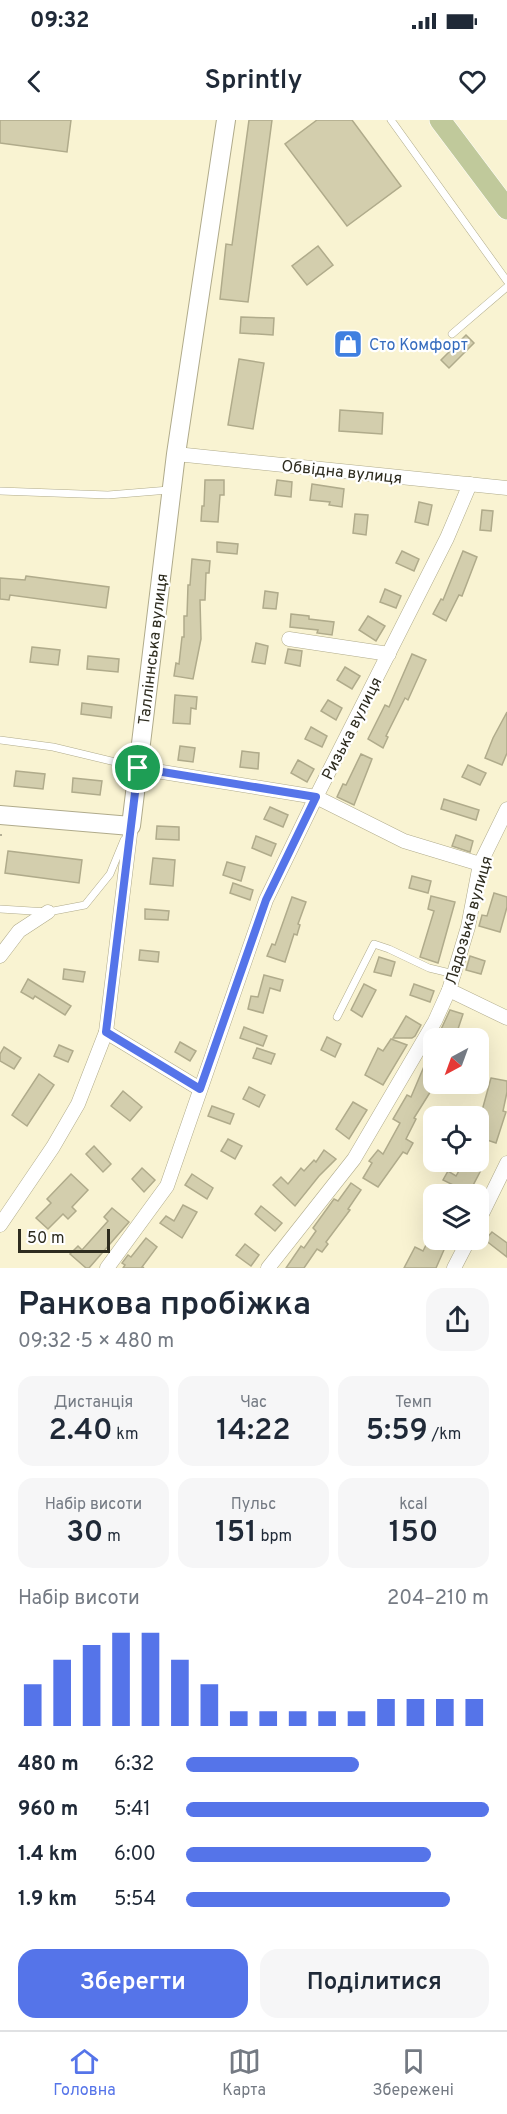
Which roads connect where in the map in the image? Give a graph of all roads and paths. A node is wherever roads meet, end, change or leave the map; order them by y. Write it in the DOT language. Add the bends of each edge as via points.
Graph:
graph roads {
  1 [pos="226,120"];
  2 [pos="391,120"];
  3 [pos="440,120"];
  4 [pos="507,209"];
  5 [pos="507,281"];
  6 [pos="507,287"];
  7 [pos="452,334"];
  8 [pos="176,454"];
  9 [pos="470,484"];
  10 [pos="507,488"];
  11 [pos="172,490"];
  12 [pos="0,491"];
  13 [pos="289,639"];
  14 [pos="389,654"];
  15 [pos="0,740"];
  16 [pos="138,768"];
  17 [pos="316,797"];
  18 [pos="507,809"];
  19 [pos="0,815"];
  20 [pos="131,826"];
  21 [pos="480,864"];
  22 [pos="0,909"];
  23 [pos="48,912"];
  24 [pos="0,956"];
  25 [pos="454,974"];
  26 [pos="449,990"];
  27 [pos="337,1017"];
  28 [pos="507,1018"];
  29 [pos="106,1032"];
  30 [pos="200,1089"];
  31 [pos="507,1162"];
  32 [pos="489,1199"];
  33 [pos="0,1225"];
  34 [pos="463,1250"];
  35 [pos="107,1268"];
  36 [pos="267,1268"];
  37 [pos="454,1268"];
  1 -- 8 [label="street, Талліннська вулиця"];
  2 -- 5 [label="lane"];
  3 -- 4 [label="main road"];
  6 -- 7 [label="lane"];
  8 -- 9 [label="street, Обвідна вулиця"];
  8 -- 11 [label="street, Талліннська вулиця"];
  9 -- 10 [label="street, Обвідна вулиця"];
  9 -- 14 [label="street, Ризька вулиця"];
  11 -- 12 [label="lane" via="108,495"];
  11 -- 16 [label="street, Талліннська вулиця"];
  13 -- 14 [label="street"];
  14 -- 17 [label="street, Ризька вулиця"];
  15 -- 16 [label="lane" via="53,747"];
  16 -- 17 [label="street"];
  16 -- 20 [label="street, Талліннська вулиця"];
  17 -- 21 [label="street" via="404,841"];
  17 -- 30 [label="street, Ризька вулиця" via="266,900"];
  18 -- 21 [label="street, Ладозька вулиця"];
  19 -- 20 [label="street"];
  20 -- 23 [label="lane" via="110,874 86,905"];
  20 -- 29 [label="street, Талліннська вулиця"];
  21 -- 25 [label="street, Ладозька вулиця"];
  22 -- 23 [label="lane"];
  23 -- 24 [label="street" via="19,932"];
  25 -- 26 [label="street, Ладозька вулиця"];
  25 -- 27 [label="lane" via="429,968 374,944"];
  26 -- 28 [label="street"];
  26 -- 36 [label="street, Ладозька вулиця" via="412,1062 354,1159"];
  29 -- 30 [label="street"];
  29 -- 33 [label="street, Талліннська вулиця" via="78,1104"];
  30 -- 35 [label="street, Ризька вулиця" via="167,1186"];
  31 -- 32 [label="street"];
  34 -- 37 [label="street"];
}
